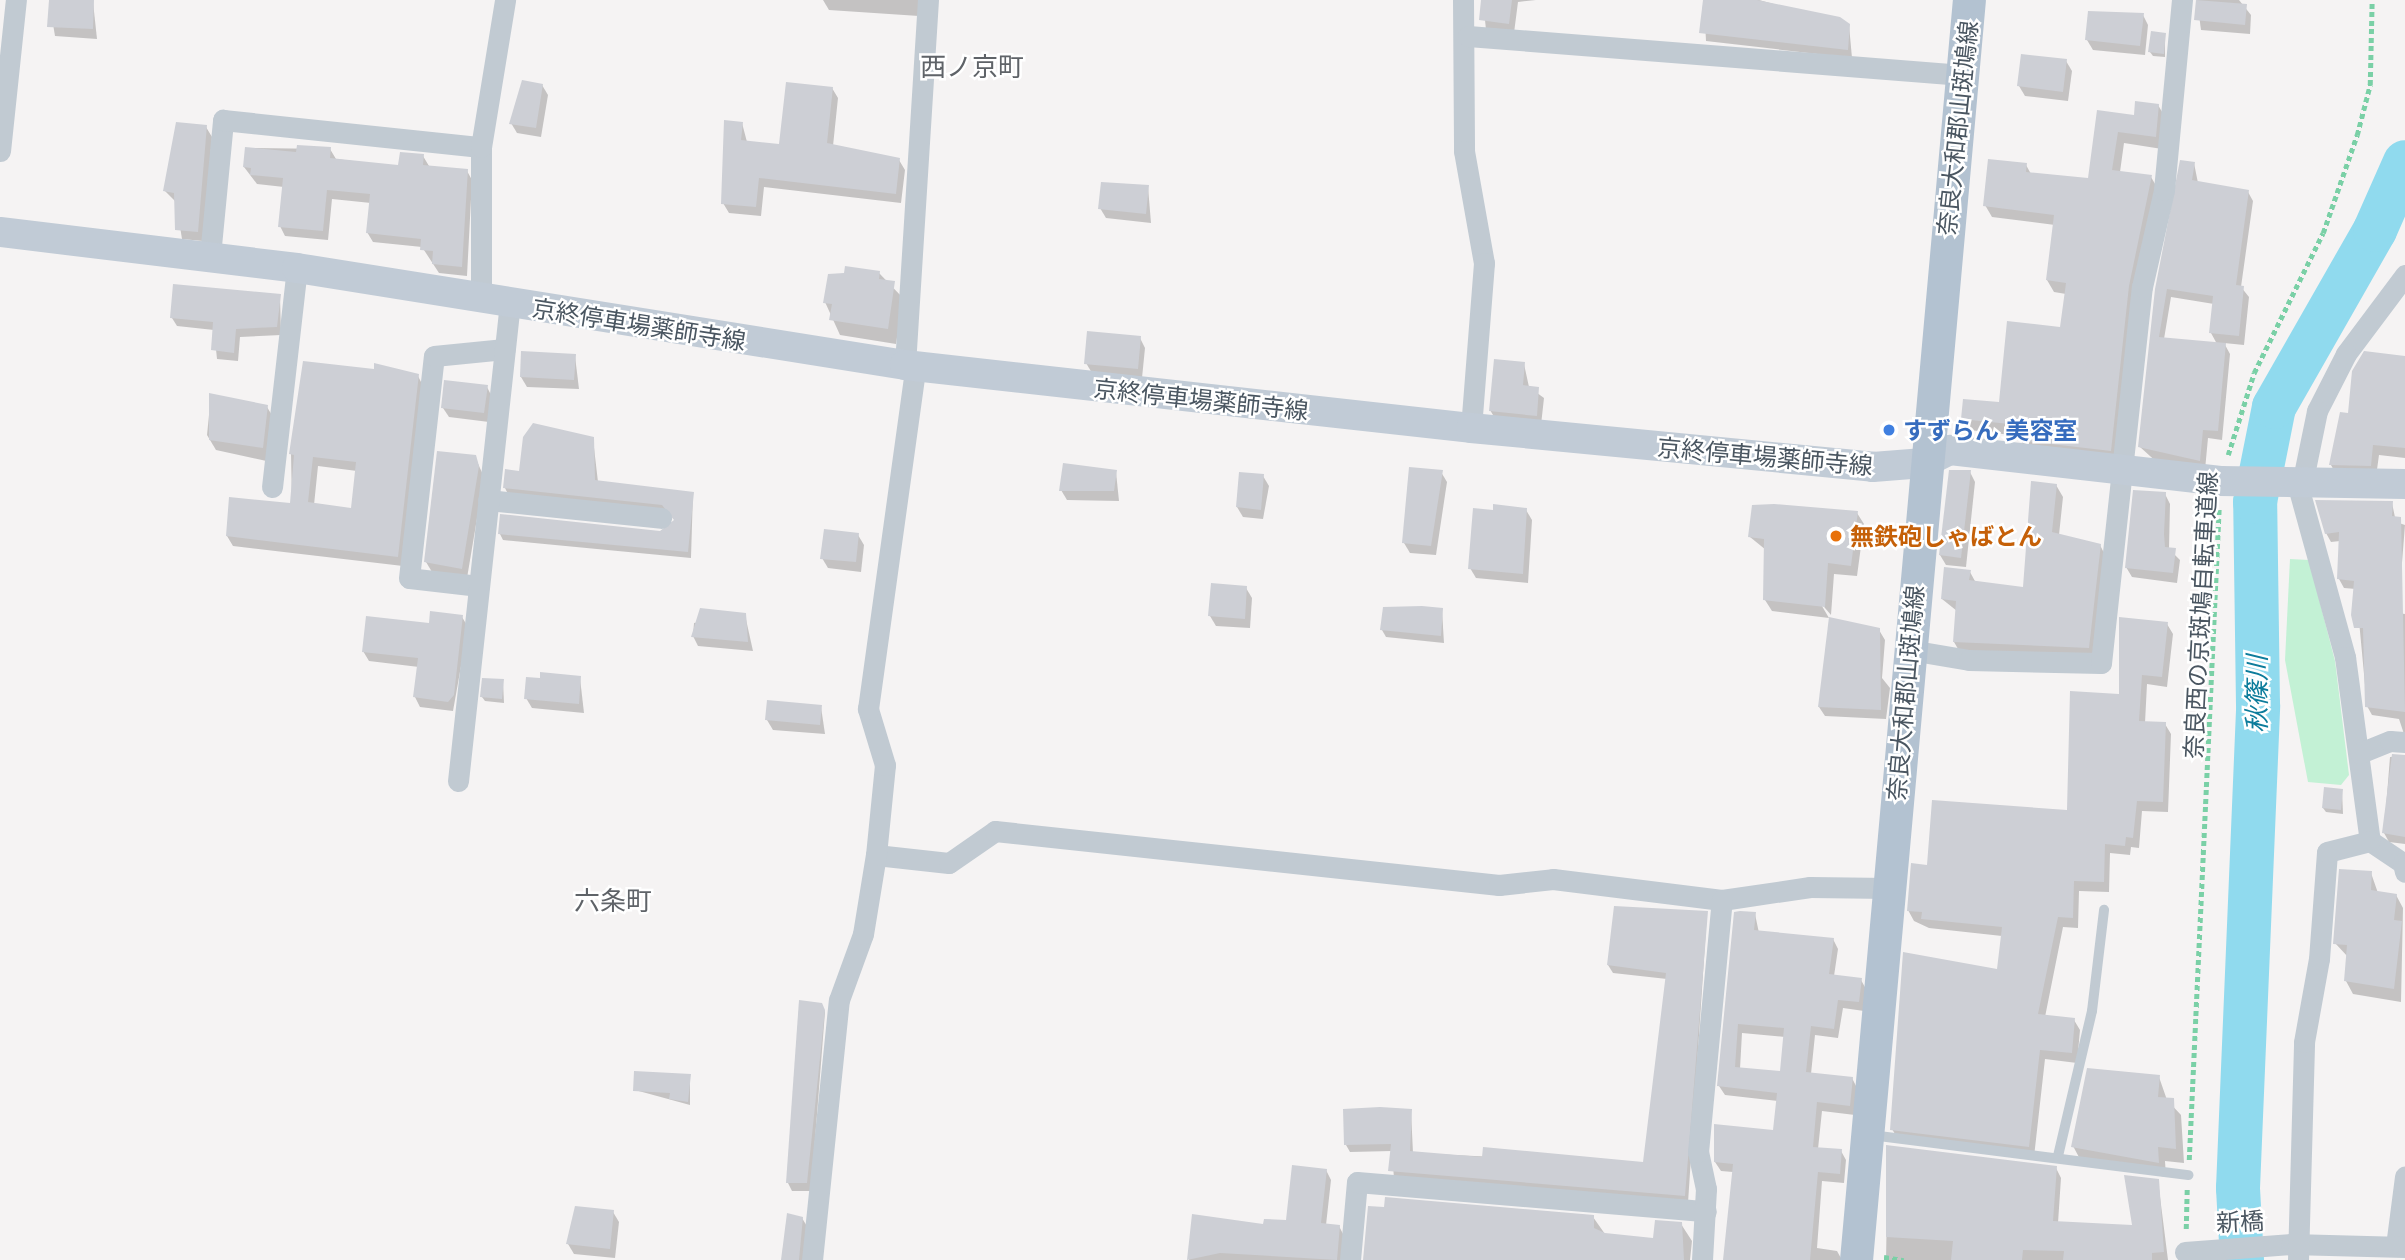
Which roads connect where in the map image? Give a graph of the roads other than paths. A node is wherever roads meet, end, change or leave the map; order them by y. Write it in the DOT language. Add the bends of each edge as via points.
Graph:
graph roads {
  1 [pos="16,0"];
  2 [pos="505,0"];
  3 [pos="928,0"];
  4 [pos="1463,0"];
  5 [pos="1969,0"];
  6 [pos="2182,0"];
  7 [pos="1468,36"];
  8 [pos="1962,75"];
  9 [pos="481,147"];
  10 [pos="0,151"];
  11 [pos="0,232"];
  12 [pos="210,256"];
  13 [pos="297,268"];
  14 [pos="2405,275"];
  15 [pos="495,302"];
  16 [pos="505,349"];
  17 [pos="911,365"];
  18 [pos="1471,428"];
  19 [pos="1924,463"];
  20 [pos="2120,472"];
  21 [pos="2296,480"];
  22 [pos="2405,484"];
  23 [pos="272,486"];
  24 [pos="488,500"];
  25 [pos="661,518"];
  26 [pos="479,586"];
  27 [pos="1910,650"];
  28 [pos="2405,742"];
  29 [pos="2360,753"];
  30 [pos="458,781"];
  31 [pos="2370,841"];
  32 [pos="876,855"];
  33 [pos="2405,872"];
  34 [pos="1888,888"];
  35 [pos="1722,900"];
  36 [pos="2104,910"];
  37 [pos="1869,1135"];
  38 [pos="2058,1156"];
  39 [pos="2188,1175"];
  40 [pos="2405,1177"];
  41 [pos="1706,1211"];
  42 [pos="2400,1246"];
  43 [pos="2295,1250"];
  44 [pos="2189,1251"];
  45 [pos="812,1260"];
  46 [pos="1350,1260"];
  47 [pos="1702,1260"];
  48 [pos="1856,1260"];
  1 -- 10 [label="street"];
  2 -- 9 [label="street"];
  3 -- 17 [label="street"];
  4 -- 7 [label="street"];
  5 -- 8 [label="main road, 奈良大和郡山斑鳩線"];
  6 -- 20 [label="street" via="2164,190 2142,287"];
  7 -- 8 [label="street"];
  7 -- 18 [label="street" via="1464,151 1484,263"];
  8 -- 19 [label="main road, 奈良大和郡山斑鳩線"];
  9 -- 12 [label="street" via="223,120"];
  9 -- 15 [label="street"];
  11 -- 12 [label="main road, 京終停車場薬師寺線"];
  12 -- 13 [label="main road, 京終停車場薬師寺線"];
  13 -- 15 [label="main road, 京終停車場薬師寺線"];
  13 -- 23 [label="street"];
  14 -- 21 [label="street" via="2346,354 2318,411 2303,479"];
  15 -- 16 [label="street"];
  15 -- 17 [label="main road, 京終停車場薬師寺線"];
  16 -- 24 [label="street"];
  16 -- 26 [label="street" via="434,356 409,578"];
  17 -- 18 [label="main road, 京終停車場薬師寺線"];
  17 -- 32 [label="street" via="868,709 885,765"];
  18 -- 19 [label="main road, 京終停車場薬師寺線" via="1874,467"];
  19 -- 20 [label="main road, 京終停車場薬師寺線" via="1950,450"];
  19 -- 27 [label="main road, 奈良大和郡山斑鳩線"];
  20 -- 21 [label="main road, 京終停車場薬師寺線" via="2220,481"];
  20 -- 27 [label="street" via="2101,663 1969,660"];
  21 -- 22 [label="main road, 京終停車場薬師寺線"];
  21 -- 29 [label="street" via="2345,657"];
  24 -- 25 [label="street"];
  24 -- 26 [label="street"];
  26 -- 30 [label="street"];
  27 -- 34 [label="main road, 奈良大和郡山斑鳩線"];
  28 -- 29 [label="street" via="2390,741"];
  29 -- 31 [label="street"];
  31 -- 33 [label="street" via="2403,863"];
  31 -- 43 [label="street" via="2327,852 2319,959 2304,1042"];
  32 -- 35 [label="street" via="949,863 995,831 1499,885 1553,878"];
  32 -- 45 [label="street" via="863,934 839,1000"];
  34 -- 35 [label="street" via="1810,887"];
  34 -- 37 [label="main road, 奈良大和郡山斑鳩線"];
  35 -- 41 [label="street" via="1698,1152"];
  36 -- 38 [label="lane" via="2092,1011"];
  37 -- 38 [label="lane"];
  37 -- 48 [label="main road, 奈良大和郡山斑鳩線"];
  38 -- 39 [label="lane"];
  40 -- 42 [label="street"];
  41 -- 46 [label="street" via="1357,1182"];
  41 -- 47 [label="street"];
  42 -- 43 [label="street, 新橋"];
  43 -- 44 [label="street, 新橋"];
}
